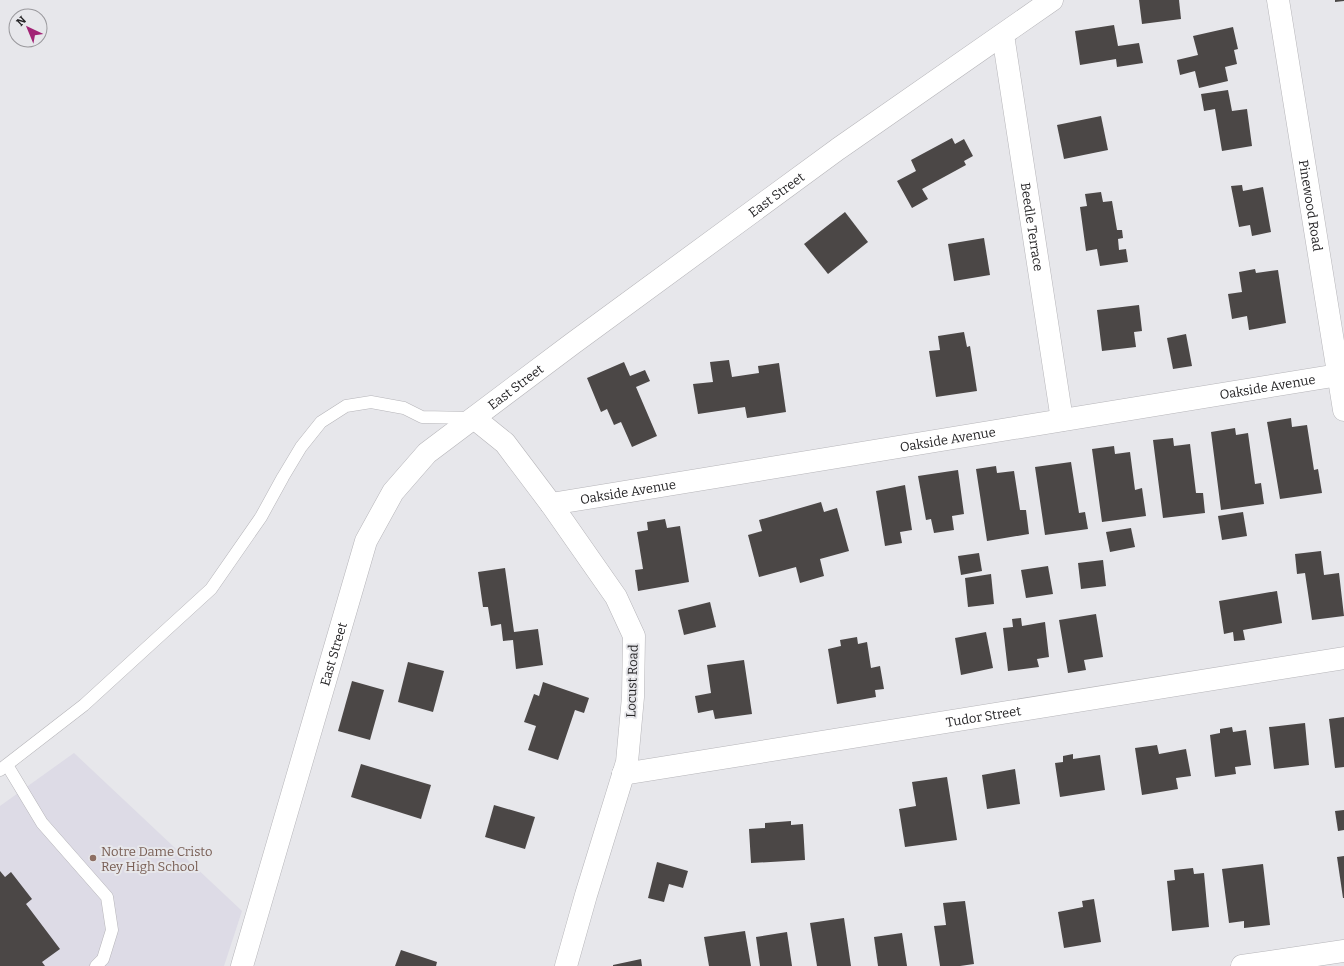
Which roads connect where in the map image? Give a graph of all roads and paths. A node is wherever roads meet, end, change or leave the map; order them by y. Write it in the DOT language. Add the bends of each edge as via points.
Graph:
graph roads {
  1 [pos="1052,0"];
  2 [pos="1278,0"];
  3 [pos="1003,35"];
  4 [pos="1341,375"];
  5 [pos="1344,410"];
  6 [pos="474,418"];
  7 [pos="1062,420"];
  8 [pos="551,504"];
  9 [pos="1344,658"];
  10 [pos="4,767"];
  11 [pos="624,774"];
  12 [pos="1344,951"];
  13 [pos="96,966"];
  14 [pos="242,966"];
  15 [pos="566,966"];
  16 [pos="1242,966"];
  1 -- 3 [label="street, East Street"];
  2 -- 4 [label="street, Pinewood Road"];
  3 -- 6 [label="street, East Street" via="832,154"];
  3 -- 7 [label="street, Beedle Terrace"];
  4 -- 5 [label="street, Pinewood Road"];
  4 -- 7 [label="street, Oakside Avenue"];
  6 -- 8 [label="street, Locust Road" via="505,443"];
  6 -- 10 [label="lane" via="422,417 404,408 371,402 346,406 321,422 301,447 261,517 211,589 84,705"];
  6 -- 14 [label="street, East Street" via="427,453 393,492 366,542"];
  7 -- 8 [label="street, Oakside Avenue"];
  8 -- 11 [label="street, Locust Road" via="616,597 634,636 633,697"];
  9 -- 11 [label="street, Tudor Street"];
  10 -- 13 [label="lane" via="42,823 107,897 112,930 103,959"];
  11 -- 15 [label="street, Locust Road"];
  12 -- 16 [label="street"];
}
